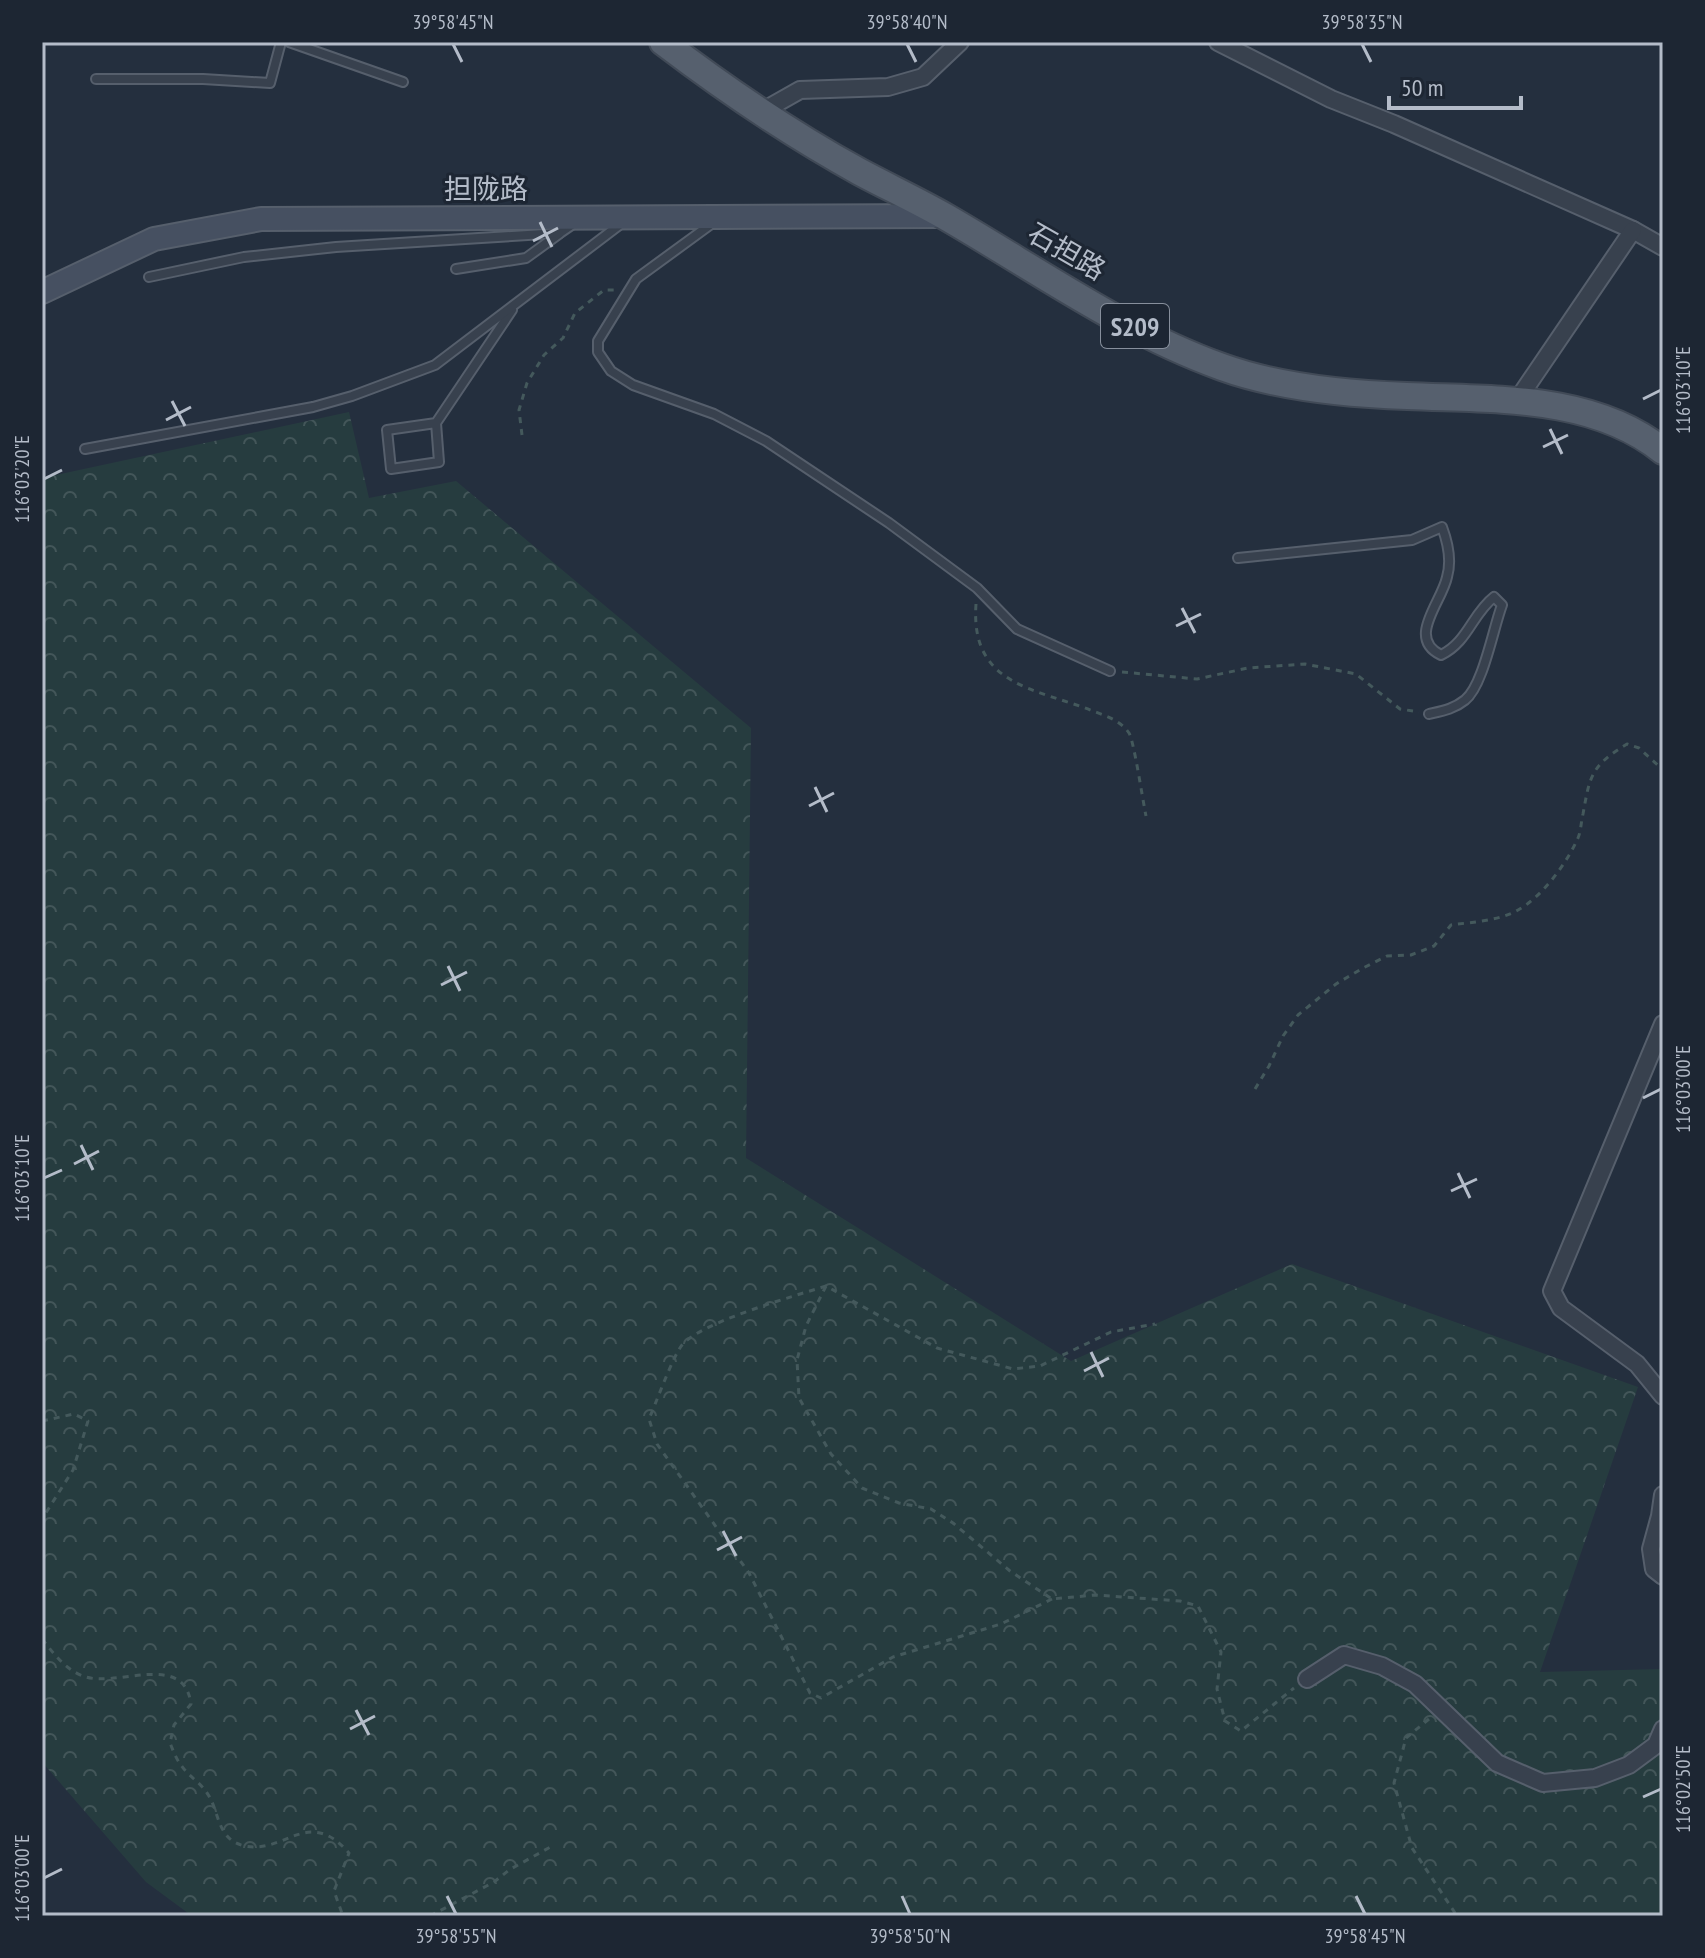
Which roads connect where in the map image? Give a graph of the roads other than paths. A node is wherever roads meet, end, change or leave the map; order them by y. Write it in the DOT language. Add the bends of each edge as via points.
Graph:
graph roads {
  1 [pos="281,42"];
  2 [pos="289,42"];
  3 [pos="663,42"];
  4 [pos="960,42"];
  5 [pos="1218,42"];
  6 [pos="96,79"];
  7 [pos="403,82"];
  8 [pos="761,112"];
  9 [pos="943,216"];
  10 [pos="629,217"];
  11 [pos="722,217"];
  12 [pos="583,218"];
  13 [pos="1633,230"];
  14 [pos="560,233"];
  15 [pos="1663,247"];
  16 [pos="456,269"];
  17 [pos="149,277"];
  18 [pos="42,292"];
  19 [pos="517,303"];
  20 [pos="1516,402"];
  21 [pos="436,423"];
  22 [pos="85,449"];
  23 [pos="1663,451"];
  24 [pos="1238,558"];
  25 [pos="1110,671"];
  26 [pos="1429,714"];
  27 [pos="1663,1024"];
  28 [pos="1663,1396"];
  29 [pos="1663,1495"];
  30 [pos="1663,1576"];
  31 [pos="1307,1679"];
  32 [pos="1663,1729"];
  1 -- 6 [label="lane" via="270,83"];
  2 -- 7 [label="lane"];
  3 -- 8 [label="main road, 石担路 / S209"];
  4 -- 8 [label="street" via="923,77 888,87 800,90"];
  5 -- 13 [label="street" via="1331,99"];
  8 -- 9 [label="main road, 石担路 / S209"];
  9 -- 11 [label="street, 担陇路"];
  9 -- 20 [label="main road, 石担路 / S209" via="1152,335 1224,368 1338,391"];
  10 -- 11 [label="street, 担陇路"];
  10 -- 12 [label="street, 担陇路"];
  10 -- 19 [label="lane"];
  11 -- 25 [label="lane" via="636,279 598,341 598,352 611,371 766,441 977,588 1017,629"];
  12 -- 14 [label="lane"];
  12 -- 18 [label="street, 担陇路" via="261,219 154,239"];
  13 -- 15 [label="street"];
  13 -- 20 [label="street"];
  14 -- 16 [label="lane" via="526,258"];
  14 -- 17 [label="lane" via="260,255"];
  19 -- 21 [label="lane"];
  19 -- 22 [label="lane" via="435,365 352,396"];
  20 -- 23 [label="main road, 石担路 / S209" via="1579,410 1625,427"];
  21 -- 21 [label="lane" via="387,430 391,469 439,462"];
  24 -- 26 [label="lane" via="1412,540 1442,527 1449,546 1449,573 1427,620 1425,636 1432,650 1441,655 1454,649 1482,606 1494,597 1502,605 1480,679 1467,699"];
  27 -- 28 [label="street" via="1552,1291 1561,1308 1637,1364"];
  29 -- 30 [label="street" via="1651,1549 1654,1569"];
  31 -- 32 [label="street" via="1344,1655 1382,1666 1415,1684 1497,1763 1543,1783 1595,1778 1629,1765 1656,1745"];
}
